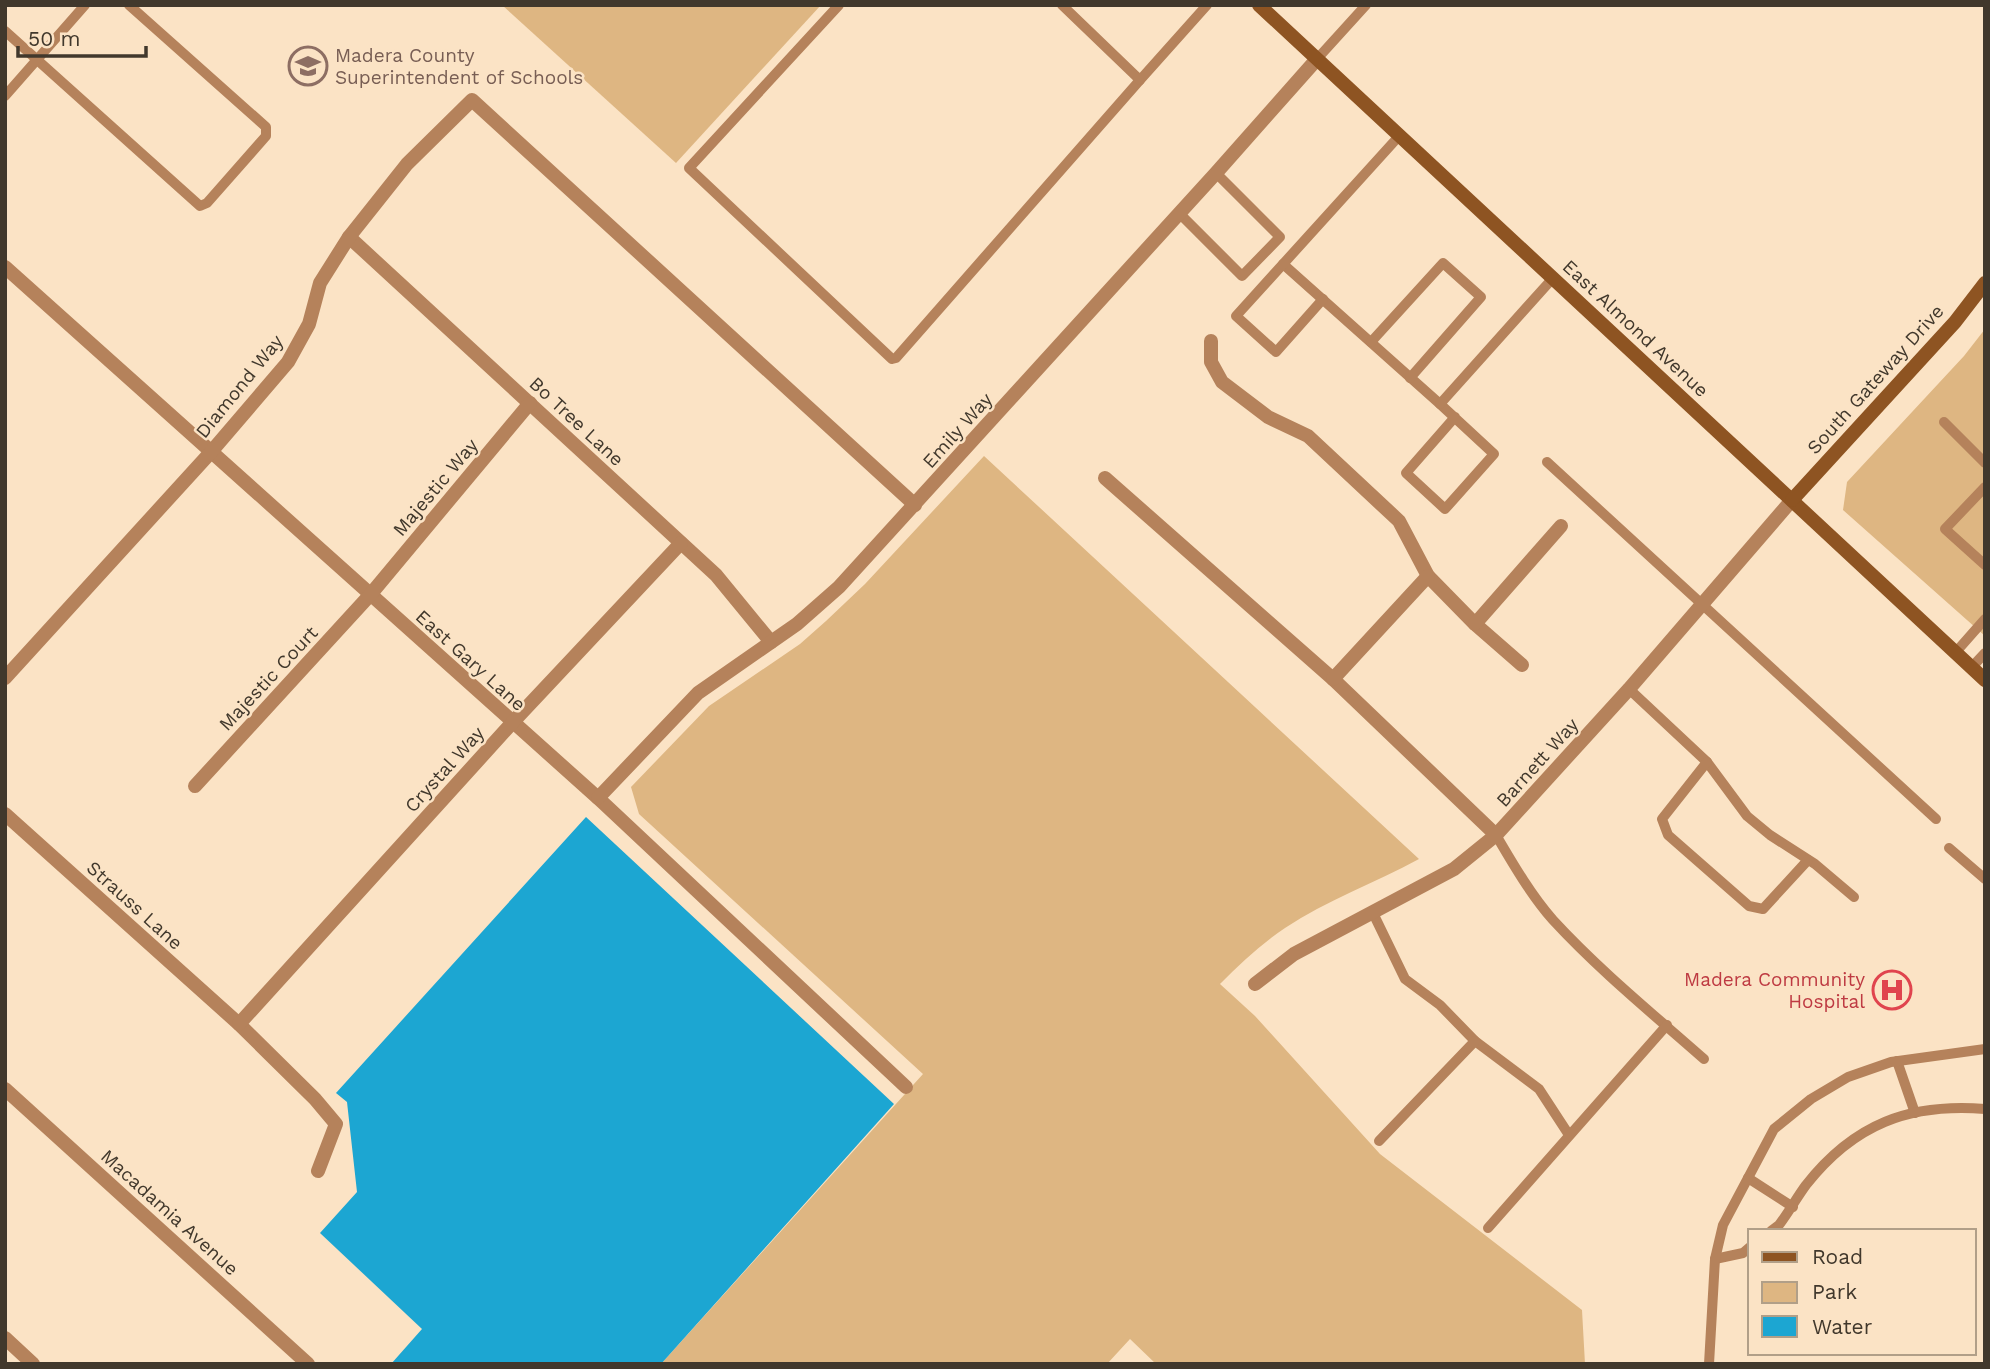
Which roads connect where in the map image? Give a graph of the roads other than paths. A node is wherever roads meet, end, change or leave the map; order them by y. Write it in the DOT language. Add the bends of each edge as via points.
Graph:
graph roads {
  1 [pos="85,5"];
  2 [pos="129,5"];
  3 [pos="839,5"];
  4 [pos="1062,5"];
  5 [pos="1207,5"];
  6 [pos="1259,5"];
  7 [pos="1366,5"];
  8 [pos="5,31"];
  9 [pos="37,59"];
  10 [pos="1317,59"];
  11 [pos="1140,80"];
  12 [pos="5,96"];
  13 [pos="1399,135"];
  14 [pos="1216,173"];
  15 [pos="1180,213"];
  16 [pos="349,237"];
  17 [pos="1283,264"];
  18 [pos="5,267"];
  19 [pos="1553,278"];
  20 [pos="1985,283"];
  21 [pos="1323,299"];
  22 [pos="1211,341"];
  23 [pos="1371,342"];
  24 [pos="1410,378"];
  25 [pos="530,403"];
  26 [pos="1440,404"];
  27 [pos="1455,418"];
  28 [pos="1944,422"];
  29 [pos="211,452"];
  30 [pos="1547,462"];
  31 [pos="1985,463"];
  32 [pos="1105,478"];
  33 [pos="1984,487"];
  34 [pos="1792,499"];
  35 [pos="915,505"];
  36 [pos="1561,526"];
  37 [pos="681,543"];
  38 [pos="1985,565"];
  39 [pos="1428,576"];
  40 [pos="370,595"];
  41 [pos="1702,606"];
  42 [pos="1985,619"];
  43 [pos="1475,624"];
  44 [pos="771,642"];
  45 [pos="1955,653"];
  46 [pos="1985,653"];
  47 [pos="1522,665"];
  48 [pos="1971,668"];
  49 [pos="5,678"];
  50 [pos="1333,679"];
  51 [pos="1985,680"];
  52 [pos="1629,689"];
  53 [pos="512,723"];
  54 [pos="1707,762"];
  55 [pos="195,786"];
  56 [pos="598,798"];
  57 [pos="5,814"];
  58 [pos="1936,819"];
  59 [pos="1496,835"];
  60 [pos="1949,848"];
  61 [pos="1808,860"];
  62 [pos="1985,879"];
  63 [pos="1854,897"];
  64 [pos="1372,911"];
  65 [pos="1255,985"];
  66 [pos="239,1024"];
  67 [pos="1667,1026"];
  68 [pos="1475,1041"];
  69 [pos="1985,1049"];
  70 [pos="1704,1059"];
  71 [pos="1897,1061"];
  72 [pos="906,1087"];
  73 [pos="5,1089"];
  74 [pos="1985,1109"];
  75 [pos="1915,1113"];
  76 [pos="1569,1135"];
  77 [pos="1378,1141"];
  78 [pos="318,1171"];
  79 [pos="1748,1178"];
  80 [pos="1793,1207"];
  81 [pos="1488,1228"];
  82 [pos="1774,1229"];
  83 [pos="1748,1249"];
  84 [pos="1715,1259"];
  85 [pos="5,1338"];
  86 [pos="302,1362"];
  87 [pos="33,1364"];
  88 [pos="1709,1364"];
  1 -- 9 [label="lane"];
  2 -- 9 [label="lane" via="266,127 266,136 206,203 200,206"];
  3 -- 11 [label="lane" via="689,168 892,359"];
  4 -- 11 [label="lane"];
  5 -- 11 [label="lane"];
  6 -- 10 [label="main road, East Almond Avenue"];
  7 -- 10 [label="lane"];
  8 -- 9 [label="lane"];
  9 -- 12 [label="lane"];
  10 -- 13 [label="main road, East Almond Avenue"];
  10 -- 14 [label="street, Emily Way"];
  13 -- 17 [label="lane"];
  13 -- 19 [label="main road, East Almond Avenue"];
  14 -- 15 [label="street, Emily Way"];
  14 -- 15 [label="lane" via="1280,237 1242,276"];
  15 -- 35 [label="street, Emily Way"];
  16 -- 25 [label="street, Bo Tree Lane"];
  16 -- 29 [label="street, Diamond Way" via="320,283 309,324 288,362"];
  16 -- 35 [label="street, Diamond Way" via="407,164 472,100"];
  17 -- 21 [label="lane"];
  17 -- 21 [label="lane" via="1236,316 1276,352"];
  18 -- 29 [label="street, East Gary Lane"];
  19 -- 26 [label="lane"];
  19 -- 34 [label="main road, East Almond Avenue"];
  20 -- 34 [label="main road, South Gateway Drive" via="1955,322"];
  21 -- 23 [label="lane"];
  22 -- 39 [label="street" via="1212,362 1223,382 1268,417 1308,436 1399,521"];
  23 -- 24 [label="lane"];
  23 -- 24 [label="lane" via="1443,263 1481,298"];
  24 -- 26 [label="lane"];
  25 -- 37 [label="street, Bo Tree Lane"];
  25 -- 40 [label="street, Majestic Way"];
  26 -- 27 [label="lane"];
  27 -- 27 [label="lane" via="1494,454 1445,509 1406,473"];
  28 -- 31 [label="lane"];
  29 -- 40 [label="street, East Gary Lane"];
  29 -- 49 [label="street, Diamond Way"];
  30 -- 41 [label="lane"];
  32 -- 50 [label="street"];
  33 -- 38 [label="lane" via="1970,508 1945,529"];
  34 -- 41 [label="street, Barnett Way"];
  34 -- 45 [label="main road, East Almond Avenue"];
  35 -- 44 [label="street, Emily Way" via="819,607"];
  36 -- 43 [label="street"];
  37 -- 44 [label="street, Bo Tree Lane" via="716,575"];
  37 -- 53 [label="street, Crystal Way"];
  39 -- 43 [label="street"];
  39 -- 50 [label="street"];
  40 -- 53 [label="street, East Gary Lane"];
  40 -- 55 [label="street, Majestic Court"];
  41 -- 52 [label="street, Barnett Way"];
  41 -- 58 [label="lane"];
  42 -- 45 [label="lane"];
  43 -- 47 [label="street"];
  44 -- 56 [label="street, Emily Way" via="698,693"];
  45 -- 48 [label="main road, East Almond Avenue"];
  46 -- 48 [label="lane"];
  48 -- 51 [label="main road, East Almond Avenue"];
  50 -- 59 [label="street"];
  52 -- 54 [label="lane"];
  52 -- 59 [label="street, Barnett Way"];
  53 -- 56 [label="street, East Gary Lane"];
  53 -- 66 [label="street, Crystal Way"];
  54 -- 61 [label="lane" via="1747,816"];
  54 -- 61 [label="lane" via="1662,819 1668,835 1749,906 1763,909"];
  56 -- 72 [label="street, East Gary Lane"];
  57 -- 66 [label="street, Strauss Lane"];
  59 -- 64 [label="street, Barnett Way" via="1454,869"];
  59 -- 67 [label="lane" via="1551,918"];
  60 -- 62 [label="lane"];
  61 -- 63 [label="lane"];
  64 -- 65 [label="street, Barnett Way" via="1294,954"];
  64 -- 68 [label="lane" via="1405,979 1440,1005"];
  66 -- 78 [label="street, Strauss Lane" via="316,1098 336,1124"];
  67 -- 70 [label="lane"];
  67 -- 76 [label="lane"];
  68 -- 76 [label="lane" via="1539,1089"];
  68 -- 77 [label="lane"];
  69 -- 71 [label="lane"];
  71 -- 75 [label="lane"];
  71 -- 79 [label="lane" via="1848,1077 1811,1099 1774,1129"];
  73 -- 86 [label="street, Macadamia Avenue"];
  74 -- 75 [label="lane"];
  75 -- 80 [label="lane" via="1867,1129 1845,1145 1820,1168"];
  76 -- 81 [label="lane"];
  79 -- 80 [label="lane"];
  79 -- 84 [label="lane" via="1723,1225"];
  80 -- 82 [label="lane"];
  83 -- 84 [label="lane"];
  84 -- 88 [label="lane"];
  85 -- 87 [label="street"];
}
